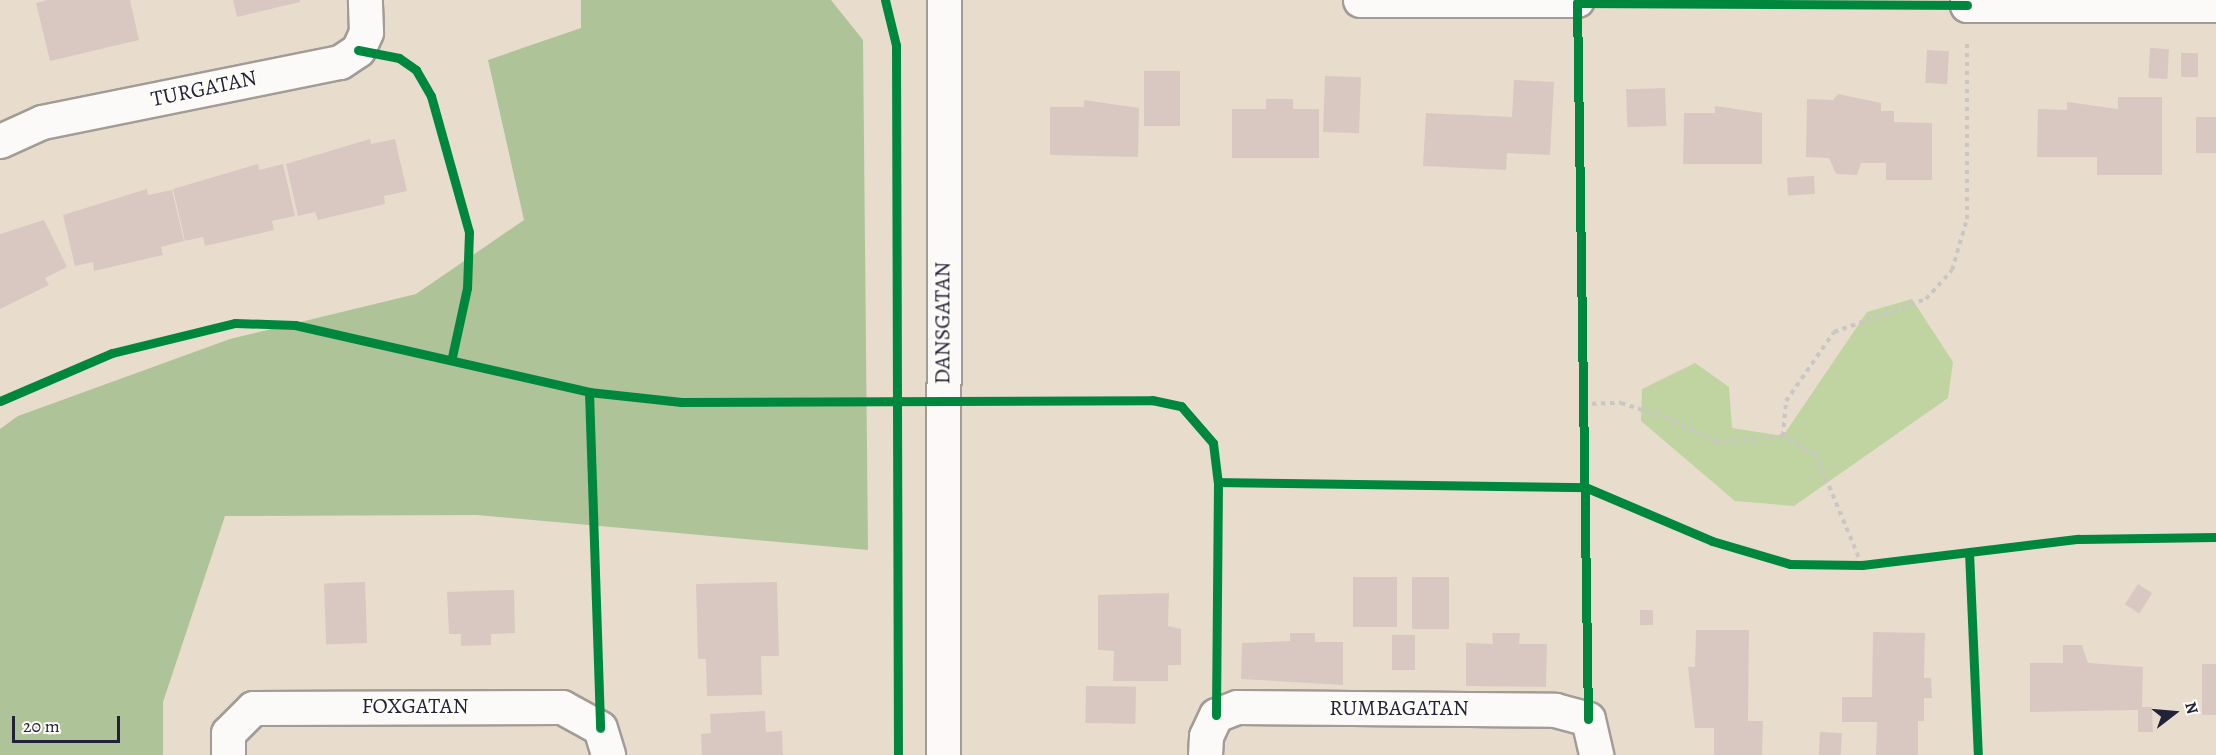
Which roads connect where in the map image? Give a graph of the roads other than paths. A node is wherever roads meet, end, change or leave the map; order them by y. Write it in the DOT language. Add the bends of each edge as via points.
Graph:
graph roads {
  1 [pos="365,0"];
  2 [pos="944,0"];
  3 [pos="1360,0"];
  4 [pos="1577,0"];
  5 [pos="1966,2"];
  6 [pos="2216,5"];
  7 [pos="0,141"];
  8 [pos="228,755"];
  9 [pos="608,755"];
  10 [pos="943,755"];
  11 [pos="1205,755"];
  12 [pos="1596,755"];
  1 -- 7 [label="street, TURGATAN" via="366,32 358,50 340,62 42,122"];
  2 -- 10 [label="street, DANSGATAN"];
  3 -- 4 [label="street"];
  5 -- 6 [label="street"];
  8 -- 9 [label="street, FOXGATAN" via="228,733 253,708 562,707 600,729"];
  11 -- 12 [label="street, RUMBAGATAN" via="1206,736 1216,715 1249,707 1555,710 1588,719"];
}
